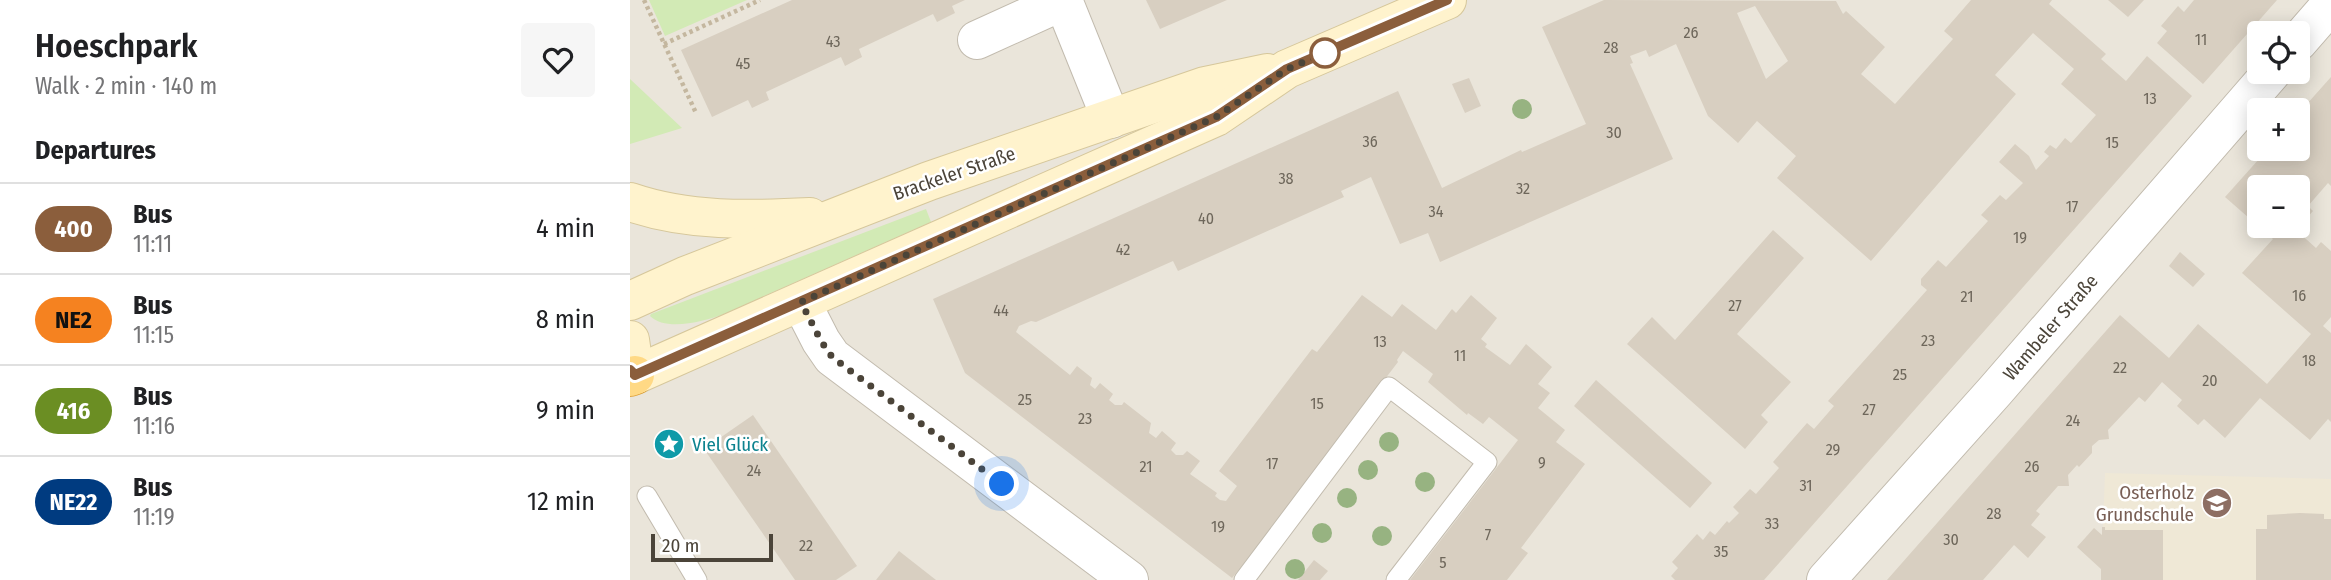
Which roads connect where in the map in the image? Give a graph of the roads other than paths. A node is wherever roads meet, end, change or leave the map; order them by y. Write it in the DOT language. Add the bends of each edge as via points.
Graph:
graph roads {
  1 [pos="1447,0"];
  2 [pos="1063,1"];
  3 [pos="2331,4"];
  4 [pos="2310,28"];
  5 [pos="977,40"];
  6 [pos="1287,69"];
  7 [pos="2262,84"];
  8 [pos="1111,119"];
  9 [pos="630,202"];
  10 [pos="837,215"];
  11 [pos="630,301"];
  12 [pos="801,302"];
  13 [pos="631,366"];
  14 [pos="647,496"];
  15 [pos="697,580"];
  16 [pos="1129,580"];
  17 [pos="1244,580"];
  18 [pos="1396,580"];
  19 [pos="1826,580"];
  1 -- 6 [label="main road, Brackeler Straße"];
  2 -- 5 [label="street"];
  2 -- 8 [label="street"];
  3 -- 4 [label="street"];
  6 -- 8 [label="main road, Brackeler Straße" via="1205,86"];
  6 -- 12 [label="main road, Brackeler Straße" via="1216,117"];
  7 -- 19 [label="street, Wambeler Straße"];
  8 -- 10 [label="main road, Brackeler Straße"];
  9 -- 10 [label="main road" via="704,217"];
  10 -- 11 [label="main road, Brackeler Straße"];
  12 -- 13 [label="main road, Brackeler Straße"];
  12 -- 16 [label="street" via="832,357"];
  14 -- 15 [label="lane"];
  17 -- 18 [label="lane" via="1389,387 1487,462"];
}
